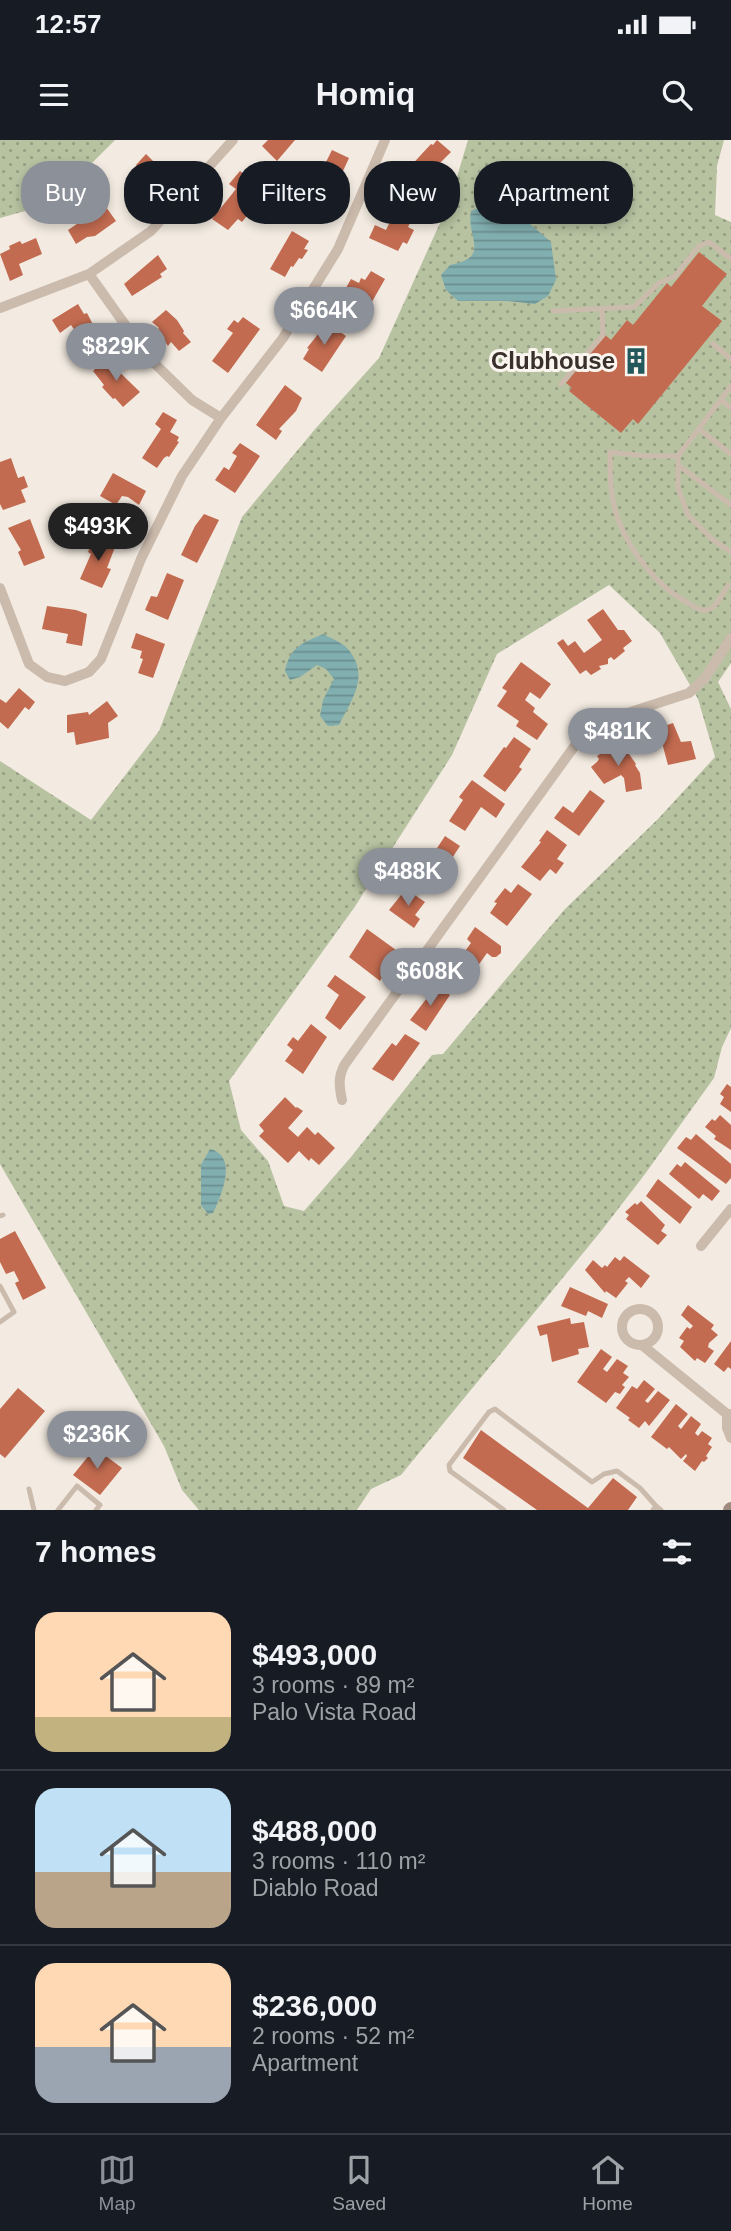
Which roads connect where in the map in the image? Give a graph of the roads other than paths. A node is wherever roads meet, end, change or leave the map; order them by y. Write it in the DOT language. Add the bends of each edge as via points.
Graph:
graph roads {
  1 [pos="233,140"];
  2 [pos="385,140"];
  3 [pos="731,259"];
  4 [pos="89,274"];
  5 [pos="0,308"];
  6 [pos="602,308"];
  7 [pos="553,311"];
  8 [pos="713,344"];
  9 [pos="731,359"];
  10 [pos="561,384"];
  11 [pos="731,386"];
  12 [pos="721,400"];
  13 [pos="731,408"];
  14 [pos="221,418"];
  15 [pos="699,429"];
  16 [pos="731,454"];
  17 [pos="678,456"];
  18 [pos="678,465"];
  19 [pos="731,505"];
  20 [pos="731,552"];
  21 [pos="728,585"];
  22 [pos="0,587"];
  23 [pos="731,638"];
  24 [pos="342,1100"];
  25 [pos="731,1209"];
  26 [pos="701,1246"];
  27 [pos="0,1286"];
  28 [pos="0,1322"];
  29 [pos="642,1345"];
  30 [pos="729,1414"];
  31 [pos="731,1438"];
  32 [pos="29,1489"];
  33 [pos="657,1509"];
  34 [pos="35,1510"];
  35 [pos="58,1510"];
  36 [pos="96,1510"];
  37 [pos="504,1510"];
  1 -- 4 [label="street" via="150,231"];
  2 -- 14 [label="street" via="338,249 283,338"];
  3 -- 6 [label="lane" via="709,242 699,246 675,275 659,283 634,307"];
  4 -- 5 [label="street"];
  4 -- 14 [label="street" via="148,357 192,400"];
  6 -- 7 [label="lane"];
  6 -- 10 [label="lane" via="603,335"];
  8 -- 9 [label="lane"];
  11 -- 12 [label="lane"];
  12 -- 13 [label="lane"];
  12 -- 15 [label="lane"];
  14 -- 22 [label="street" via="181,476 101,659 89,673 65,681 47,677 29,664"];
  15 -- 16 [label="lane"];
  15 -- 17 [label="lane"];
  17 -- 18 [label="lane"];
  17 -- 21 [label="lane" via="610,452 610,485 618,521 635,552 672,594 708,610"];
  18 -- 19 [label="lane"];
  18 -- 20 [label="lane" via="678,488 688,515"];
  23 -- 24 [label="street" via="705,678 689,693 609,719 576,744 345,1064 340,1074"];
  25 -- 26 [label="street"];
  27 -- 28 [label="lane" via="13,1312"];
  29 -- 30 [label="street"];
  30 -- 31 [label="street"];
  32 -- 34 [label="lane"];
  33 -- 37 [label="lane" via="640,1488 617,1471 592,1482 495,1409 449,1468"];
  35 -- 36 [label="lane" via="77,1486 100,1505"];
}
